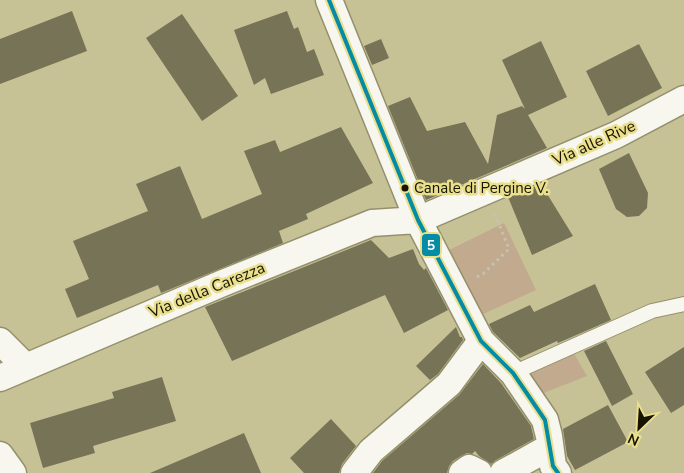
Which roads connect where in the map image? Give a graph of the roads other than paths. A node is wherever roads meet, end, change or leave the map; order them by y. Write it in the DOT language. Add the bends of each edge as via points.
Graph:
graph roads {
  1 [pos="330,0"];
  2 [pos="684,100"];
  3 [pos="418,220"];
  4 [pos="684,304"];
  5 [pos="0,341"];
  6 [pos="481,341"];
  7 [pos="25,366"];
  8 [pos="513,374"];
  9 [pos="0,378"];
  10 [pos="550,447"];
  11 [pos="0,455"];
  12 [pos="13,473"];
  13 [pos="354,473"];
  14 [pos="462,473"];
  15 [pos="479,473"];
  16 [pos="503,473"];
  17 [pos="558,473"];
  1 -- 3 [label="street"];
  2 -- 3 [label="street, Via alle Rive" via="616,135"];
  3 -- 6 [label="street"];
  3 -- 7 [label="street, Via della Carezza" via="372,224"];
  4 -- 8 [label="lane" via="652,312"];
  5 -- 7 [label="street"];
  6 -- 8 [label="street"];
  6 -- 13 [label="street" via="449,384 371,451"];
  7 -- 9 [label="street, Via della Carezza"];
  8 -- 10 [label="street" via="545,420"];
  10 -- 16 [label="street"];
  10 -- 17 [label="street" via="553,466"];
  11 -- 12 [label="street"];
  14 -- 15 [label="street" via="469,468"];
}
